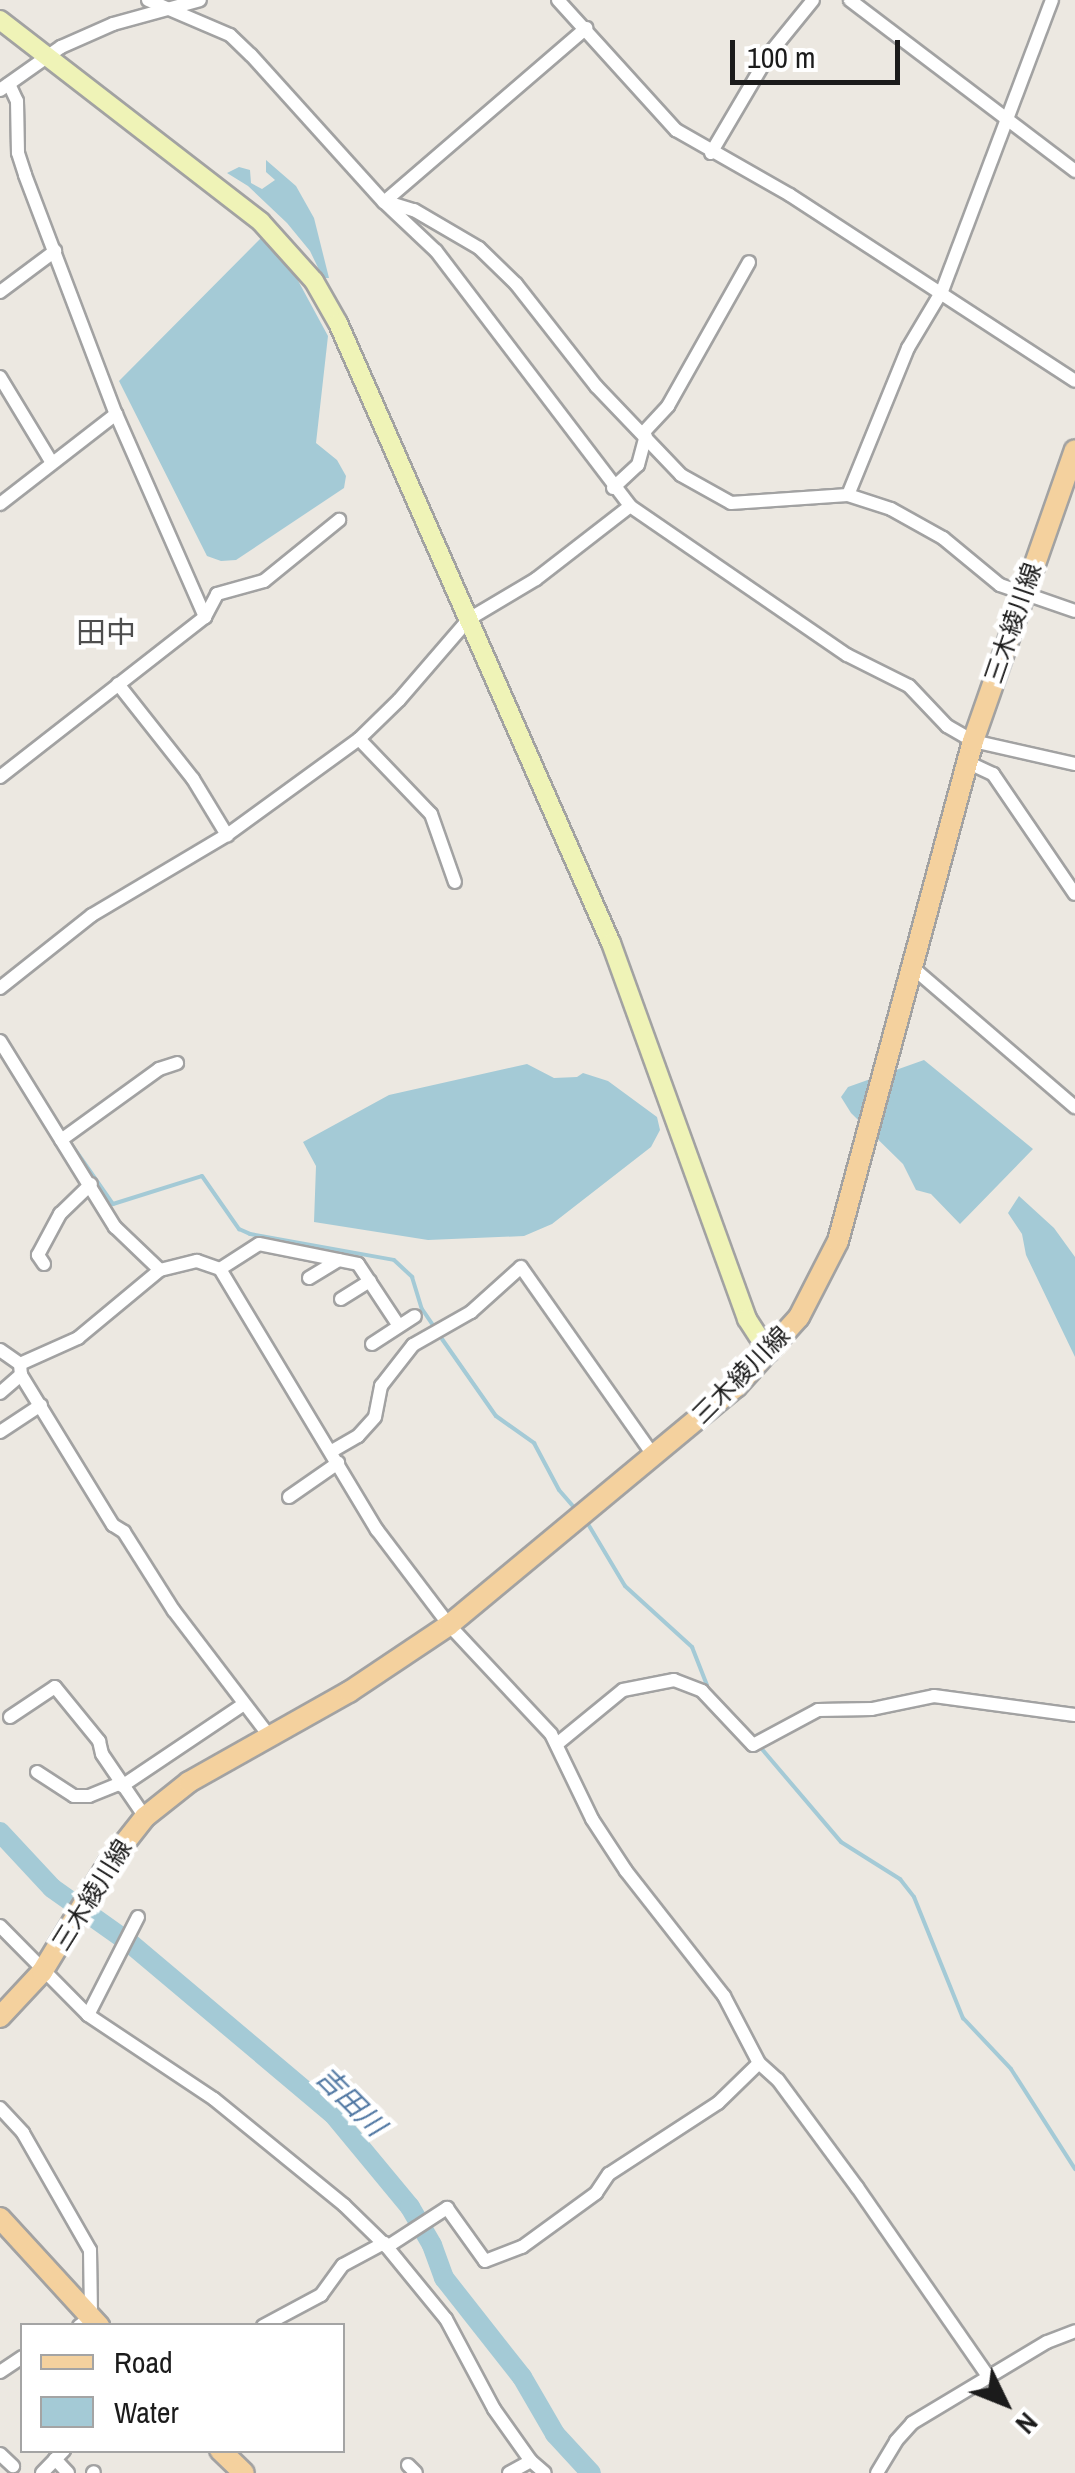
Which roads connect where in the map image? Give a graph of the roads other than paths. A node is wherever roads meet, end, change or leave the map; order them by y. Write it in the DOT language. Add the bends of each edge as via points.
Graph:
graph roads {
  1 [pos="148,0"];
  2 [pos="200,0"];
  3 [pos="558,0"];
  4 [pos="812,0"];
  5 [pos="850,0"];
  6 [pos="1052,0"];
  7 [pos="173,9"];
  8 [pos="0,20"];
  9 [pos="586,28"];
  10 [pos="50,55"];
  11 [pos="4,87"];
  12 [pos="1007,122"];
  13 [pos="711,153"];
  14 [pos="1075,172"];
  15 [pos="384,202"];
  16 [pos="55,251"];
  17 [pos="749,262"];
  18 [pos="942,291"];
  19 [pos="0,292"];
  20 [pos="0,378"];
  21 [pos="1075,381"];
  22 [pos="116,414"];
  23 [pos="645,435"];
  24 [pos="1075,450"];
  25 [pos="52,463"];
  26 [pos="613,488"];
  27 [pos="848,496"];
  28 [pos="0,504"];
  29 [pos="630,506"];
  30 [pos="339,520"];
  31 [pos="1023,593"];
  32 [pos="1075,611"];
  33 [pos="205,617"];
  34 [pos="469,618"];
  35 [pos="118,684"];
  36 [pos="359,739"];
  37 [pos="973,740"];
  38 [pos="967,762"];
  39 [pos="1075,764"];
  40 [pos="0,777"];
  41 [pos="227,835"];
  42 [pos="455,882"];
  43 [pos="1075,894"];
  44 [pos="912,967"];
  45 [pos="0,988"];
  46 [pos="0,1041"];
  47 [pos="177,1063"];
  48 [pos="1075,1106"];
  49 [pos="61,1140"];
  50 [pos="91,1184"];
  51 [pos="339,1260"];
  52 [pos="44,1264"];
  53 [pos="220,1269"];
  54 [pos="160,1270"];
  55 [pos="310,1278"];
  56 [pos="370,1281"];
  57 [pos="341,1299"];
  58 [pos="415,1316"];
  59 [pos="399,1326"];
  60 [pos="372,1344"];
  61 [pos="0,1350"];
  62 [pos="769,1353"];
  63 [pos="21,1369"];
  64 [pos="0,1393"];
  65 [pos="41,1406"];
  66 [pos="0,1432"];
  67 [pos="654,1456"];
  68 [pos="335,1457"];
  69 [pos="290,1497"];
  70 [pos="449,1625"];
  71 [pos="244,1704"];
  72 [pos="1075,1715"];
  73 [pos="10,1717"];
  74 [pos="270,1737"];
  75 [pos="557,1744"];
  76 [pos="37,1772"];
  77 [pos="121,1784"];
  78 [pos="145,1817"];
  79 [pos="136,1922"];
  80 [pos="0,1926"];
  81 [pos="42,1972"];
  82 [pos="88,2016"];
  83 [pos="0,2018"];
  84 [pos="760,2062"];
  85 [pos="0,2109"];
  86 [pos="0,2218"];
  87 [pos="386,2245"];
  88 [pos="90,2323"];
  89 [pos="270,2323"];
  90 [pos="1075,2331"];
  91 [pos="988,2376"];
  92 [pos="223,2453"];
  93 [pos="0,2454"];
  94 [pos="60,2455"];
  95 [pos="531,2462"];
  96 [pos="14,2466"];
  97 [pos="511,2472"];
  98 [pos="42,2473"];
  99 [pos="68,2473"];
  100 [pos="244,2473"];
  101 [pos="545,2473"];
  102 [pos="877,2473"];
  1 -- 7 [label="street"];
  2 -- 7 [label="street"];
  3 -- 9 [label="street"];
  4 -- 13 [label="street" via="770,53"];
  5 -- 12 [label="street"];
  6 -- 12 [label="street"];
  7 -- 10 [label="street" via="113,24"];
  7 -- 15 [label="street" via="230,35"];
  8 -- 10 [label="street"];
  9 -- 13 [label="street" via="676,130"];
  9 -- 15 [label="street"];
  10 -- 11 [label="street"];
  10 -- 34 [label="street" via="262,222 314,281"];
  11 -- 16 [label="street" via="17,101 18,153"];
  12 -- 14 [label="street"];
  12 -- 18 [label="street"];
  13 -- 18 [label="street"];
  15 -- 23 [label="street" via="414,210 479,248"];
  15 -- 26 [label="street" via="436,251"];
  16 -- 19 [label="street"];
  16 -- 22 [label="street"];
  17 -- 23 [label="street"];
  18 -- 21 [label="street"];
  18 -- 27 [label="street" via="908,348"];
  20 -- 25 [label="street"];
  22 -- 25 [label="street"];
  22 -- 33 [label="street"];
  23 -- 26 [label="street" via="638,465"];
  23 -- 27 [label="street" via="680,475 731,504"];
  24 -- 31 [label="main road, 三木綾川線"];
  25 -- 28 [label="street"];
  26 -- 29 [label="street"];
  27 -- 31 [label="street" via="915,520 1000,585"];
  29 -- 34 [label="street" via="536,579"];
  29 -- 37 [label="street" via="847,655 909,686 947,726"];
  30 -- 33 [label="street" via="264,580 217,594"];
  31 -- 32 [label="street"];
  31 -- 37 [label="main road, 三木綾川線"];
  33 -- 35 [label="street"];
  34 -- 36 [label="street"];
  34 -- 62 [label="street" via="611,943 747,1319"];
  35 -- 40 [label="street"];
  35 -- 41 [label="street" via="193,779"];
  36 -- 41 [label="street"];
  36 -- 42 [label="street" via="431,814"];
  37 -- 38 [label="main road, 三木綾川線"];
  37 -- 39 [label="street"];
  38 -- 43 [label="street" via="993,774"];
  38 -- 44 [label="main road, 三木綾川線"];
  41 -- 45 [label="street" via="92,916"];
  44 -- 48 [label="street"];
  44 -- 62 [label="main road, 三木綾川線" via="838,1241 820,1280"];
  46 -- 49 [label="street"];
  47 -- 49 [label="street"];
  49 -- 50 [label="street"];
  50 -- 52 [label="street" via="60,1214 38,1254"];
  50 -- 54 [label="street" via="124,1238"];
  51 -- 53 [label="street" via="260,1244"];
  51 -- 55 [label="street"];
  51 -- 56 [label="street" via="358,1264"];
  53 -- 54 [label="street" via="197,1261"];
  53 -- 68 [label="street"];
  54 -- 63 [label="street" via="78,1338"];
  56 -- 57 [label="street"];
  56 -- 59 [label="street"];
  58 -- 59 [label="street"];
  59 -- 60 [label="street"];
  61 -- 63 [label="street"];
  62 -- 67 [label="main road, 三木綾川線"];
  63 -- 64 [label="street"];
  63 -- 65 [label="street"];
  65 -- 66 [label="street"];
  65 -- 71 [label="street" via="113,1525"];
  67 -- 68 [label="street" via="521,1267 471,1312 413,1345 381,1386 376,1418"];
  67 -- 70 [label="main road, 三木綾川線"];
  68 -- 69 [label="street"];
  68 -- 70 [label="street" via="378,1530"];
  70 -- 74 [label="main road, 三木綾川線"];
  70 -- 75 [label="street"];
  71 -- 74 [label="street"];
  71 -- 77 [label="street"];
  72 -- 75 [label="street" via="934,1696 872,1709 818,1710 753,1745 702,1691 674,1680 623,1690"];
  73 -- 77 [label="street" via="55,1687 99,1741"];
  74 -- 78 [label="main road, 三木綾川線" via="189,1782"];
  75 -- 84 [label="street" via="592,1819 724,1996"];
  76 -- 77 [label="street" via="74,1796"];
  77 -- 78 [label="street"];
  78 -- 81 [label="main road, 三木綾川線"];
  79 -- 82 [label="street"];
  80 -- 81 [label="street"];
  81 -- 82 [label="street"];
  81 -- 83 [label="main road, 三木綾川線"];
  82 -- 87 [label="street" via="214,2098"];
  84 -- 87 [label="street" via="718,2103 609,2174 554,2226 500,2258 485,2261 447,2208"];
  84 -- 91 [label="street"];
  85 -- 88 [label="street" via="23,2133 90,2250"];
  86 -- 88 [label="main road"];
  87 -- 89 [label="street" via="343,2264 321,2295"];
  87 -- 95 [label="street" via="446,2319"];
  90 -- 91 [label="street"];
  91 -- 102 [label="street" via="904,2431"];
  92 -- 100 [label="main road"];
  93 -- 96 [label="street"];
  94 -- 98 [label="street"];
  94 -- 99 [label="street"];
  95 -- 97 [label="street"];
  95 -- 101 [label="street"];
}
